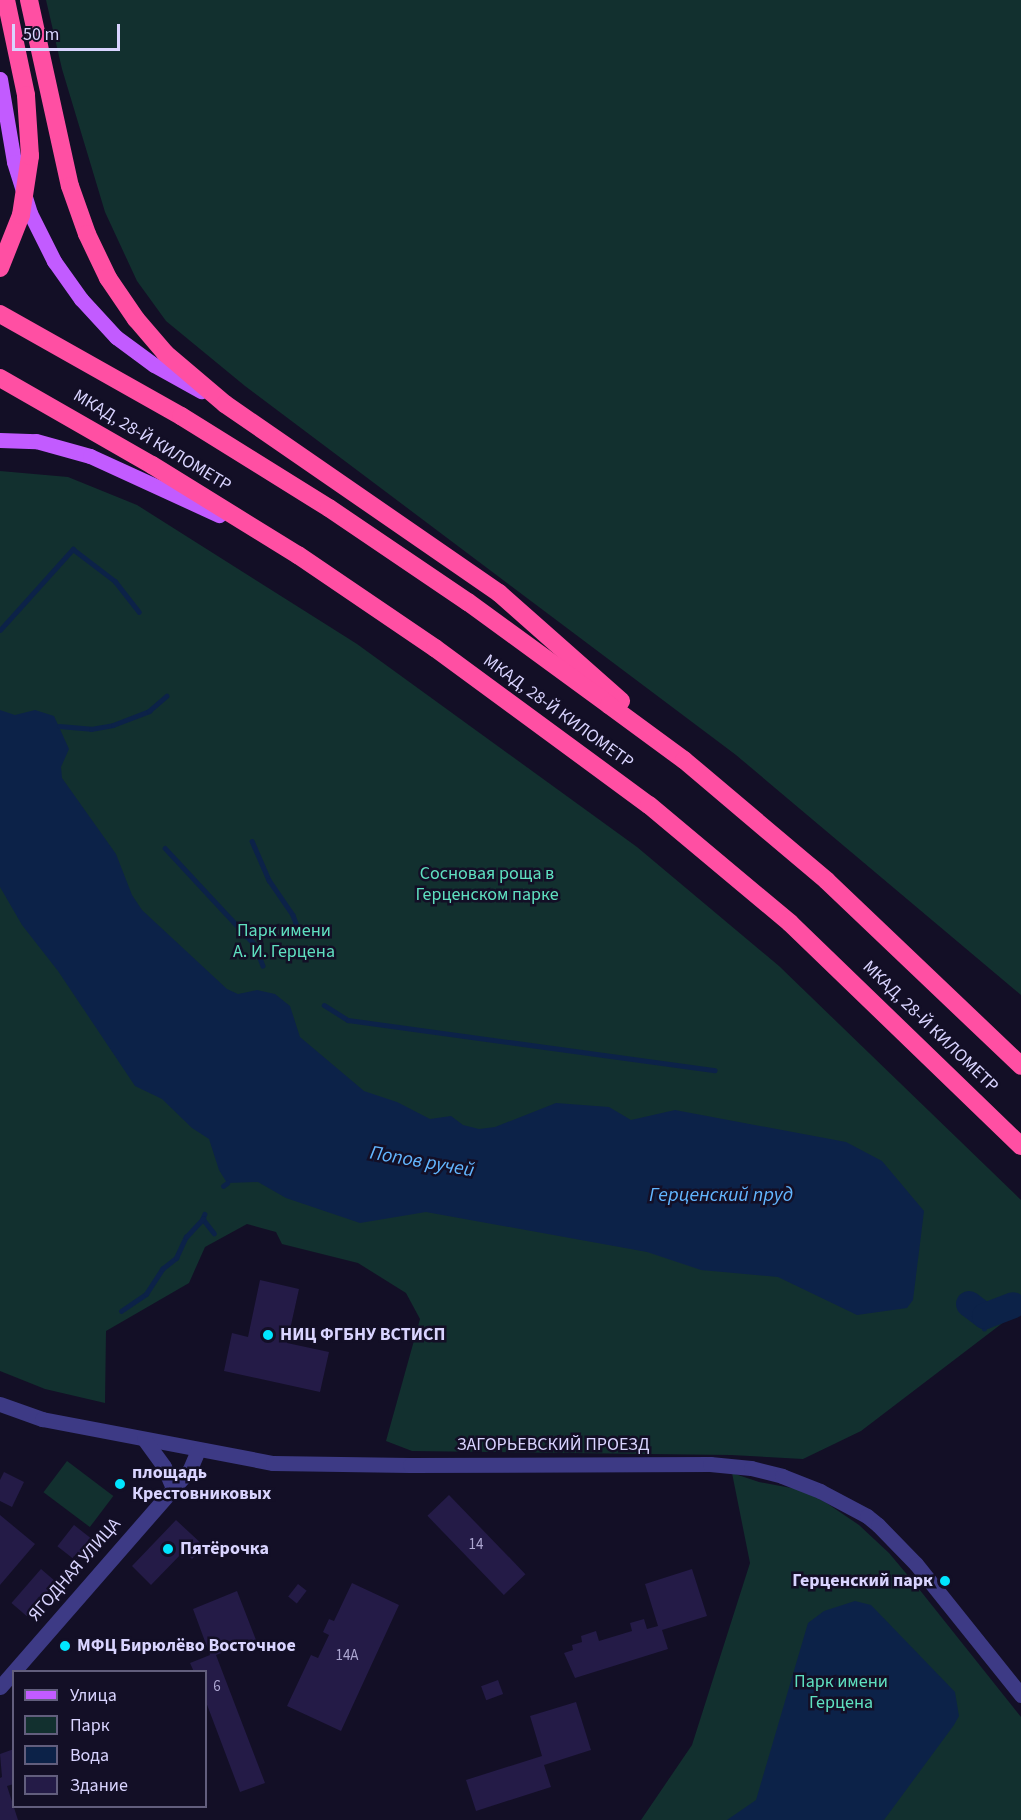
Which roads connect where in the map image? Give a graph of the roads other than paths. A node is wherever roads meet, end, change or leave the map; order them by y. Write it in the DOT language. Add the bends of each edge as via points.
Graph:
graph roads {
  1 [pos="6,0"];
  2 [pos="29,0"];
  3 [pos="0,79"];
  4 [pos="0,268"];
  5 [pos="0,314"];
  6 [pos="4,384"];
  7 [pos="225,404"];
  8 [pos="0,441"];
  9 [pos="298,555"];
  10 [pos="756,820"];
  11 [pos="1021,1066"];
  12 [pos="1021,1146"];
  13 [pos="0,1404"];
  14 [pos="144,1439"];
  15 [pos="198,1450"];
  16 [pos="173,1488"];
  17 [pos="15,1670"];
  18 [pos="12,1673"];
  19 [pos="0,1687"];
  20 [pos="1021,1695"];
  1 -- 4 [label="highway, bridge" via="26,95 30,156 21,215"];
  2 -- 7 [label="highway" via="70,186 108,278 165,353"];
  3 -- 7 [label="main road" via="14,162 30,213 54,261 81,299 116,337 154,365"];
  5 -- 10 [label="highway, МКАД, 28-Й КИЛОМЕТР" via="254,461 403,557 684,760"];
  6 -- 9 [label="highway, МКАД, 28-Й КИЛОМЕТР" via="80,422"];
  7 -- 10 [label="highway" via="499,593"];
  8 -- 9 [label="main road" via="36,441 90,456"];
  9 -- 12 [label="highway, МКАД, 28-Й КИЛОМЕТР" via="435,648 649,805 790,923"];
  10 -- 11 [label="highway, МКАД, 28-Й КИЛОМЕТР" via="827,881"];
  13 -- 14 [label="street, ЗАГОРЬЕВСКИЙ ПРОЕЗД" via="42,1419"];
  14 -- 15 [label="street, ЗАГОРЬЕВСКИЙ ПРОЕЗД"];
  14 -- 16 [label="street"];
  15 -- 16 [label="street, ЯГОДНАЯ УЛИЦА" via="190,1469"];
  15 -- 20 [label="street, ЗАГОРЬЕВСКИЙ ПРОЕЗД" via="273,1463 710,1464 751,1467 782,1476 820,1491 878,1525 916,1564"];
  16 -- 17 [label="street, ЯГОДНАЯ УЛИЦА"];
  18 -- 19 [label="street, ЯГОДНАЯ УЛИЦА"];
}
